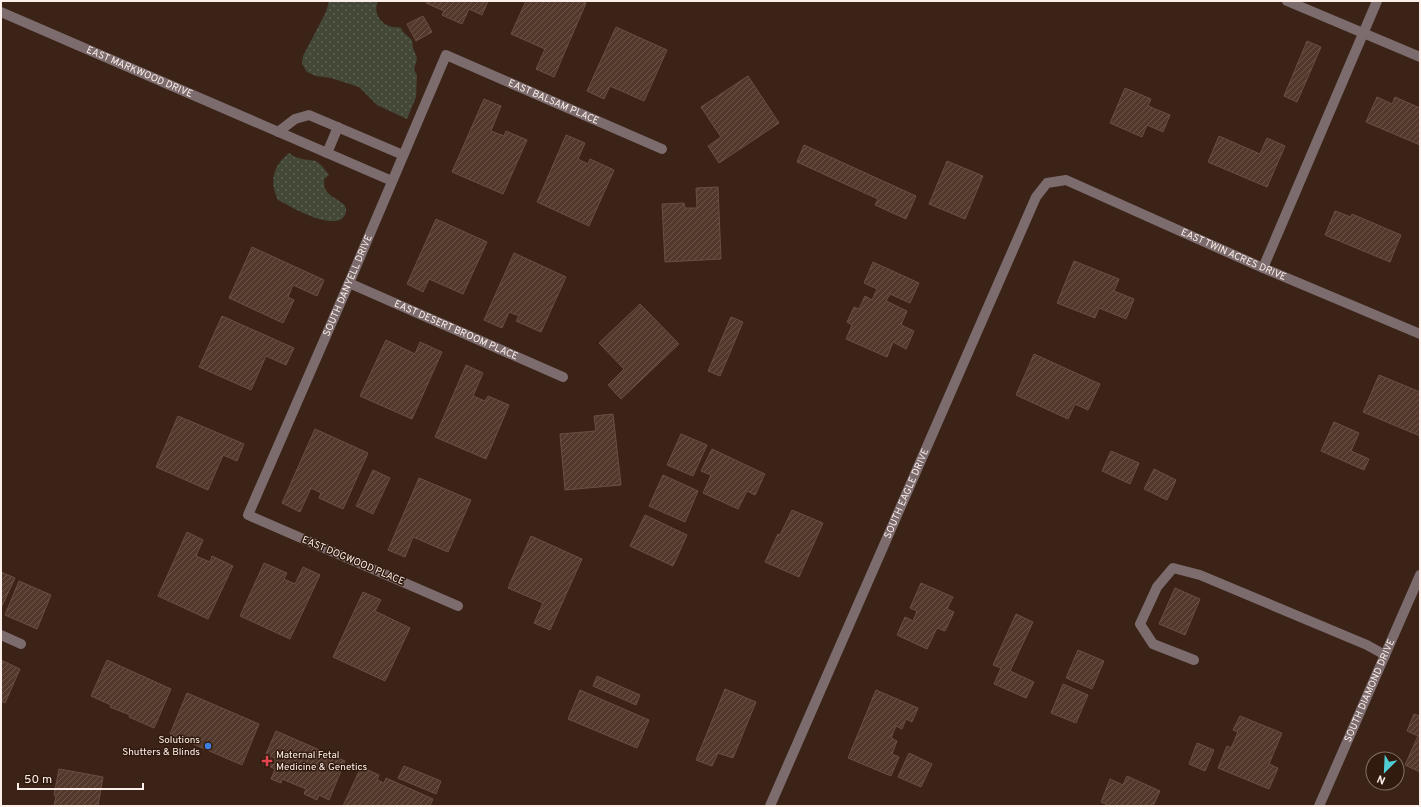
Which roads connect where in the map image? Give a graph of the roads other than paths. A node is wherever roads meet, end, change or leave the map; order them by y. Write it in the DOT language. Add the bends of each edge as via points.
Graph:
graph roads {
  1 [pos="1287,1"];
  2 [pos="1377,1"];
  3 [pos="1,12"];
  4 [pos="1363,33"];
  5 [pos="446,55"];
  6 [pos="1420,57"];
  7 [pos="338,126"];
  8 [pos="278,132"];
  9 [pos="662,148"];
  10 [pos="327,153"];
  11 [pos="403,155"];
  12 [pos="392,181"];
  13 [pos="1046,184"];
  14 [pos="1263,268"];
  15 [pos="349,282"];
  16 [pos="1420,334"];
  17 [pos="563,377"];
  18 [pos="248,515"];
  19 [pos="1420,575"];
  20 [pos="458,606"];
  21 [pos="1,635"];
  22 [pos="22,644"];
  23 [pos="1385,655"];
  24 [pos="1194,660"];
  25 [pos="770,806"];
  26 [pos="1319,806"];
  1 -- 4 [label="street"];
  2 -- 4 [label="street"];
  3 -- 8 [label="street, EAST MARKWOOD DRIVE"];
  4 -- 6 [label="street"];
  4 -- 14 [label="street"];
  5 -- 9 [label="street, EAST BALSAM PLACE"];
  5 -- 11 [label="street, SOUTH DANYELL DRIVE"];
  7 -- 8 [label="street" via="309,115 295,118"];
  7 -- 10 [label="street"];
  7 -- 11 [label="street"];
  8 -- 10 [label="street, EAST MARKWOOD DRIVE"];
  10 -- 12 [label="street, EAST MARKWOOD DRIVE"];
  11 -- 12 [label="street, SOUTH DANYELL DRIVE"];
  12 -- 15 [label="street, SOUTH DANYELL DRIVE"];
  13 -- 14 [label="street, EAST TWIN ACRES DRIVE" via="1066,180"];
  13 -- 25 [label="street, SOUTH EAGLE DRIVE" via="1036,198"];
  14 -- 16 [label="street, EAST TWIN ACRES DRIVE"];
  15 -- 17 [label="street, EAST DESERT BROOM PLACE"];
  15 -- 18 [label="street, SOUTH DANYELL DRIVE"];
  18 -- 20 [label="street, EAST DOGWOOD PLACE"];
  19 -- 23 [label="street, SOUTH DIAMOND DRIVE"];
  21 -- 22 [label="street"];
  23 -- 24 [label="street" via="1367,645 1200,575 1173,568 1157,587 1140,624 1153,644"];
  23 -- 26 [label="street, SOUTH DIAMOND DRIVE"];
}
